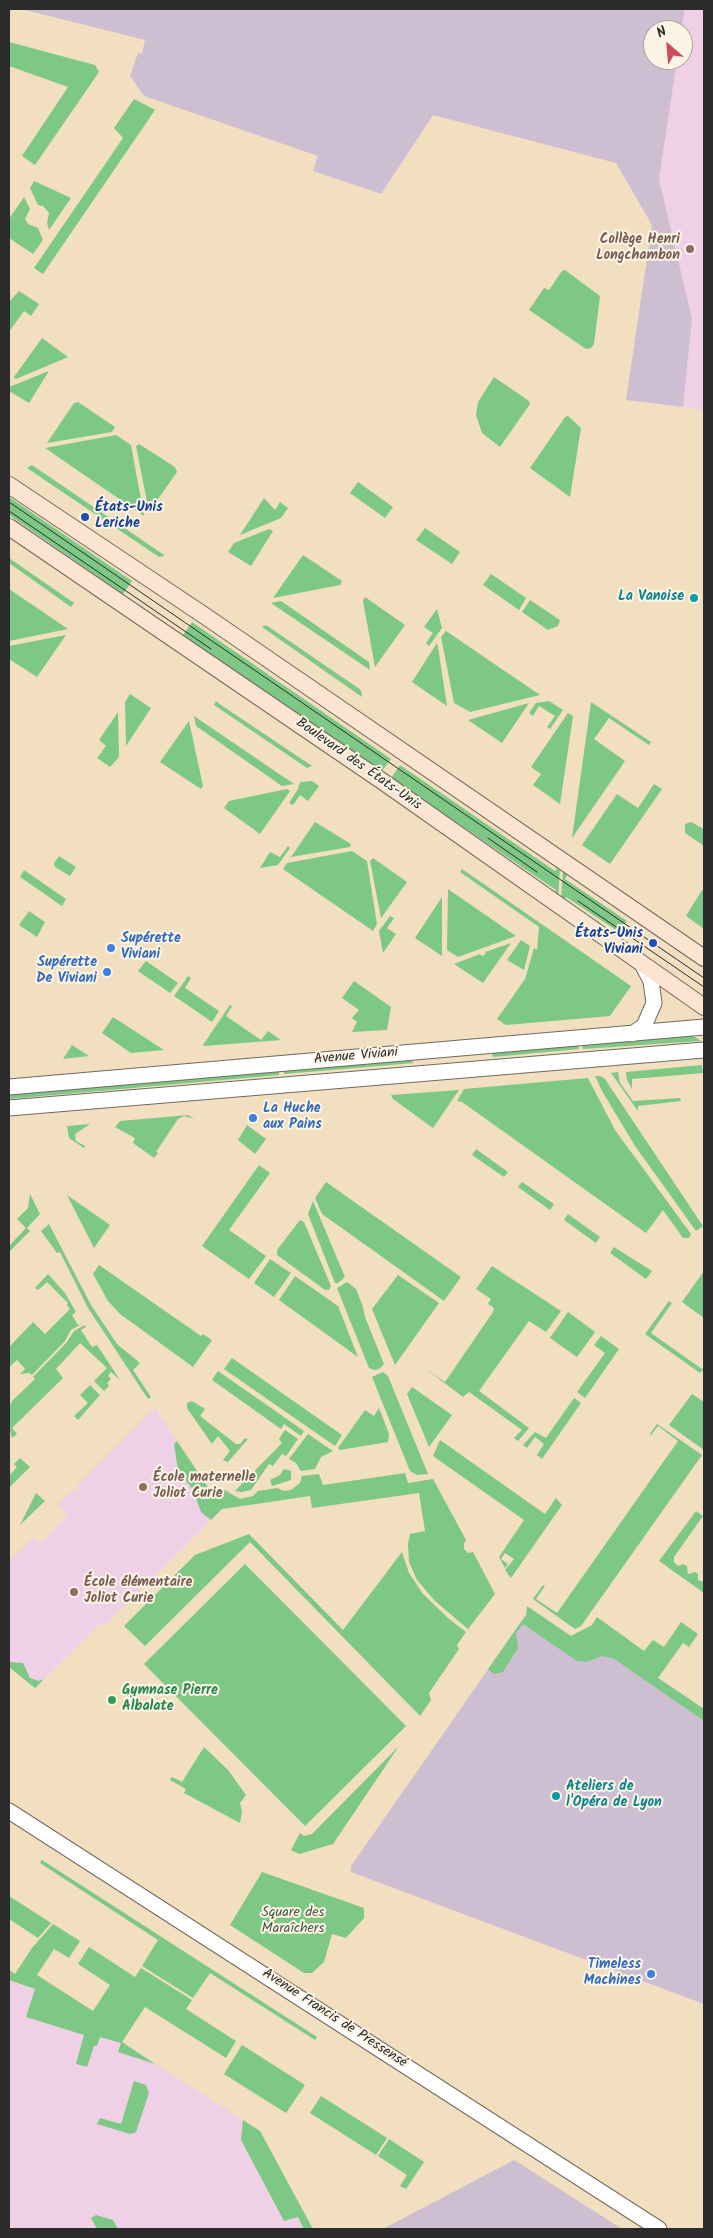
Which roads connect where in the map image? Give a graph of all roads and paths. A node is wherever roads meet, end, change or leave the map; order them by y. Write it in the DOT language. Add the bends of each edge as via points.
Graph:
graph roads {
  1 [pos="9,485"];
  2 [pos="9,527"];
  3 [pos="704,958"];
  4 [pos="642,964"];
  5 [pos="704,1007"];
  6 [pos="704,1027"];
  7 [pos="632,1034"];
  8 [pos="704,1050"];
  9 [pos="9,1087"];
  10 [pos="9,1108"];
  11 [pos="9,1811"];
  12 [pos="659,2229"];
  1 -- 3 [label="main road"];
  2 -- 4 [label="main road, Boulevard des États-Unis"];
  4 -- 5 [label="main road, Boulevard des États-Unis"];
  4 -- 7 [label="street" via="651,981 654,1003 644,1026"];
  6 -- 7 [label="street, Avenue Viviani"];
  7 -- 9 [label="street, Avenue Viviani"];
  8 -- 10 [label="street, Avenue Viviani"];
  11 -- 12 [label="street, Avenue Francis de Pressensé"];
}
